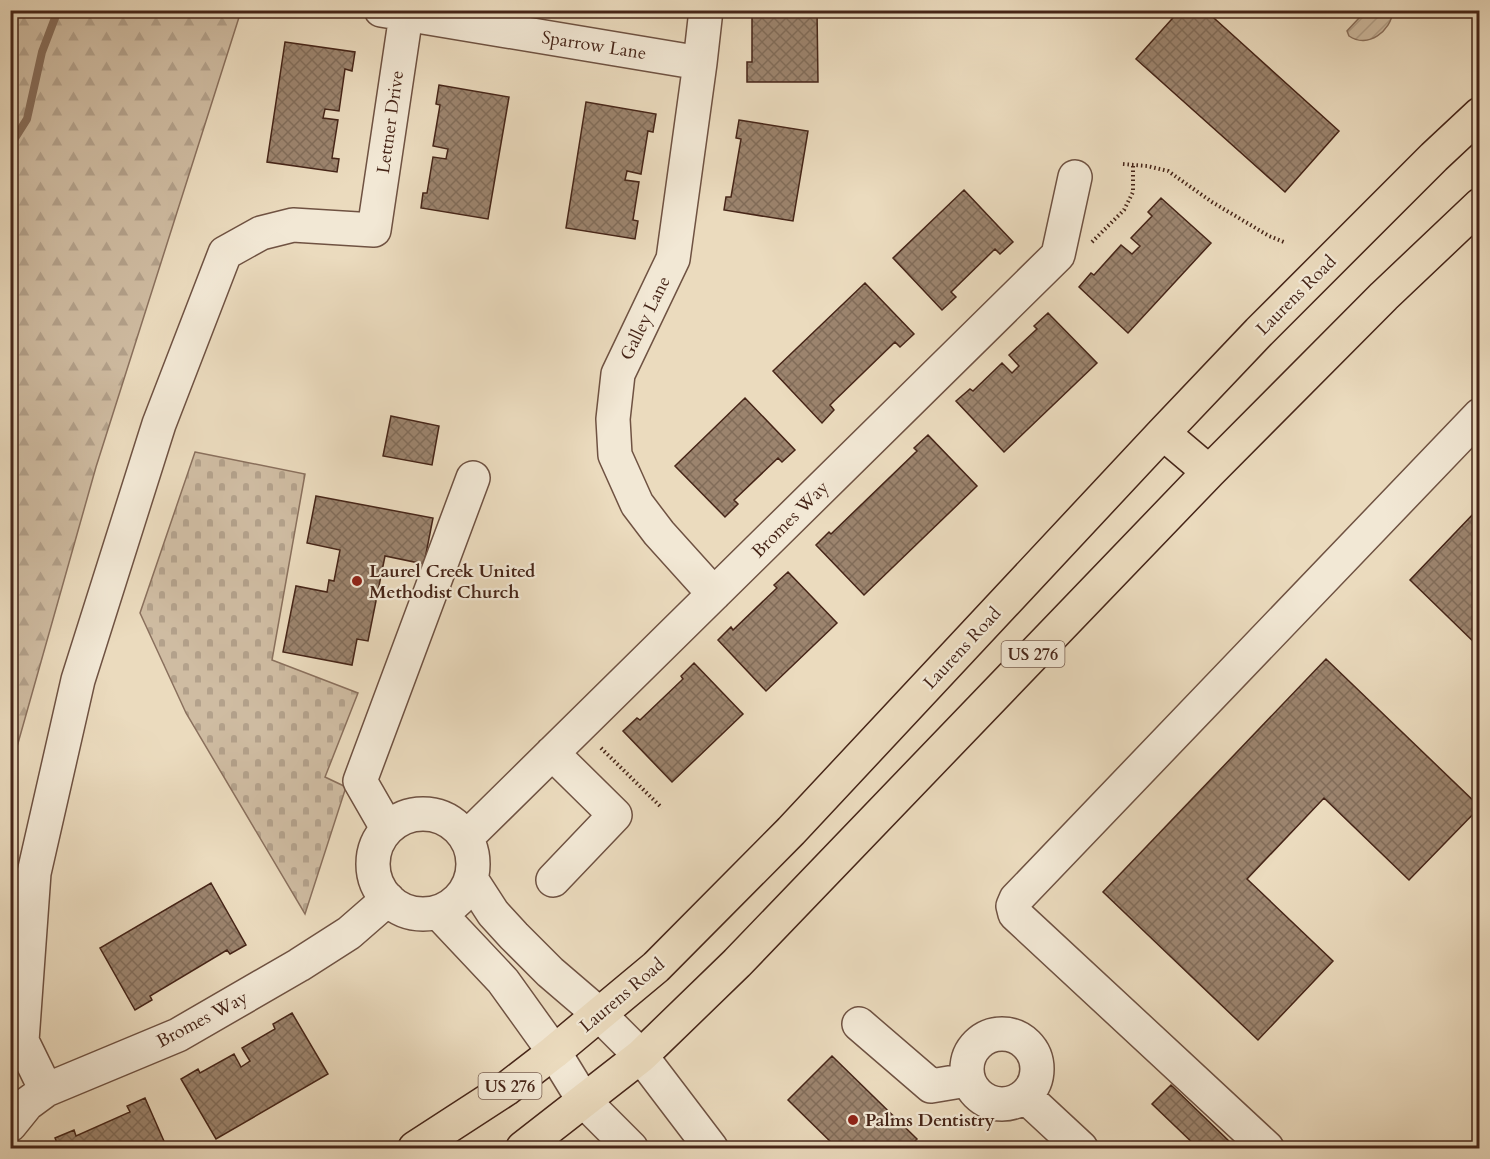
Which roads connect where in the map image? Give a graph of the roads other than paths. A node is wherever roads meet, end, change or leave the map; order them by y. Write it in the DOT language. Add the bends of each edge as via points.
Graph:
graph roads {
  1 [pos="706,10"];
  2 [pos="393,13"];
  3 [pos="700,63"];
  4 [pos="1479,114"];
  5 [pos="1075,177"];
  6 [pos="1479,205"];
  7 [pos="1479,415"];
  8 [pos="1163,433"];
  9 [pos="1209,471"];
  10 [pos="473,478"];
  11 [pos="714,594"];
  12 [pos="552,753"];
  13 [pos="387,828"];
  14 [pos="466,838"];
  15 [pos="471,879"];
  16 [pos="553,880"];
  17 [pos="388,899"];
  18 [pos="438,912"];
  19 [pos="599,1014"];
  20 [pos="859,1024"];
  21 [pos="555,1052"];
  22 [pos="641,1056"];
  23 [pos="967,1080"];
  24 [pos="46,1090"];
  25 [pos="1025,1096"];
  26 [pos="584,1101"];
  27 [pos="10,1125"];
  28 [pos="415,1149"];
  29 [pos="523,1149"];
  30 [pos="631,1149"];
  31 [pos="711,1149"];
  32 [pos="1081,1149"];
  33 [pos="1267,1149"];
  1 -- 3 [label="street, Galley Lane"];
  2 -- 3 [label="street, Sparrow Lane"];
  2 -- 24 [label="street, Lettner Drive" via="374,230 293,225 261,233 225,253 159,424 78,680 34,873 22,1041"];
  3 -- 11 [label="street, Galley Lane" via="673,259 618,374 613,419 615,455 637,504"];
  4 -- 8 [label="main road, Laurens Road / US 276"];
  5 -- 11 [label="street, Bromes Way" via="1058,255"];
  6 -- 9 [label="main road, US 276"];
  7 -- 33 [label="street" via="1012,906 1015,914"];
  8 -- 9 [label="main road"];
  8 -- 19 [label="main road, Laurens Road / US 276" via="791,831 656,967"];
  9 -- 22 [label="main road, US 276" via="737,963"];
  10 -- 13 [label="street" via="360,781"];
  11 -- 12 [label="street, Bromes Way"];
  12 -- 14 [label="street, Bromes Way"];
  12 -- 16 [label="street" via="615,815"];
  13 -- 14 [label="street" via="409,816 435,814 458,827"];
  13 -- 17 [label="street" via="377,844 373,863 375,879"];
  14 -- 15 [label="street" via="473,863"];
  15 -- 18 [label="street" via="453,904"];
  15 -- 19 [label="street" via="514,936"];
  17 -- 18 [label="street" via="407,911"];
  17 -- 24 [label="street, Bromes Way" via="349,933 178,1035"];
  18 -- 21 [label="street" via="503,981"];
  19 -- 21 [label="main road, Laurens Road / US 276"];
  19 -- 22 [label="street"];
  20 -- 23 [label="street" via="931,1086"];
  21 -- 26 [label="street"];
  21 -- 28 [label="main road, Laurens Road / US 276"];
  22 -- 26 [label="main road, US 276"];
  22 -- 31 [label="street"];
  23 -- 25 [label="street" via="972,1091 992,1104 1003,1105"];
  23 -- 25 [label="street" via="972,1050 983,1039 993,1034 1016,1036 1033,1052 1037,1064 1032,1087"];
  24 -- 27 [label="street, Bromes Way" via="27,1104"];
  25 -- 32 [label="street"];
  26 -- 29 [label="main road, US 276"];
  26 -- 30 [label="street"];
}
